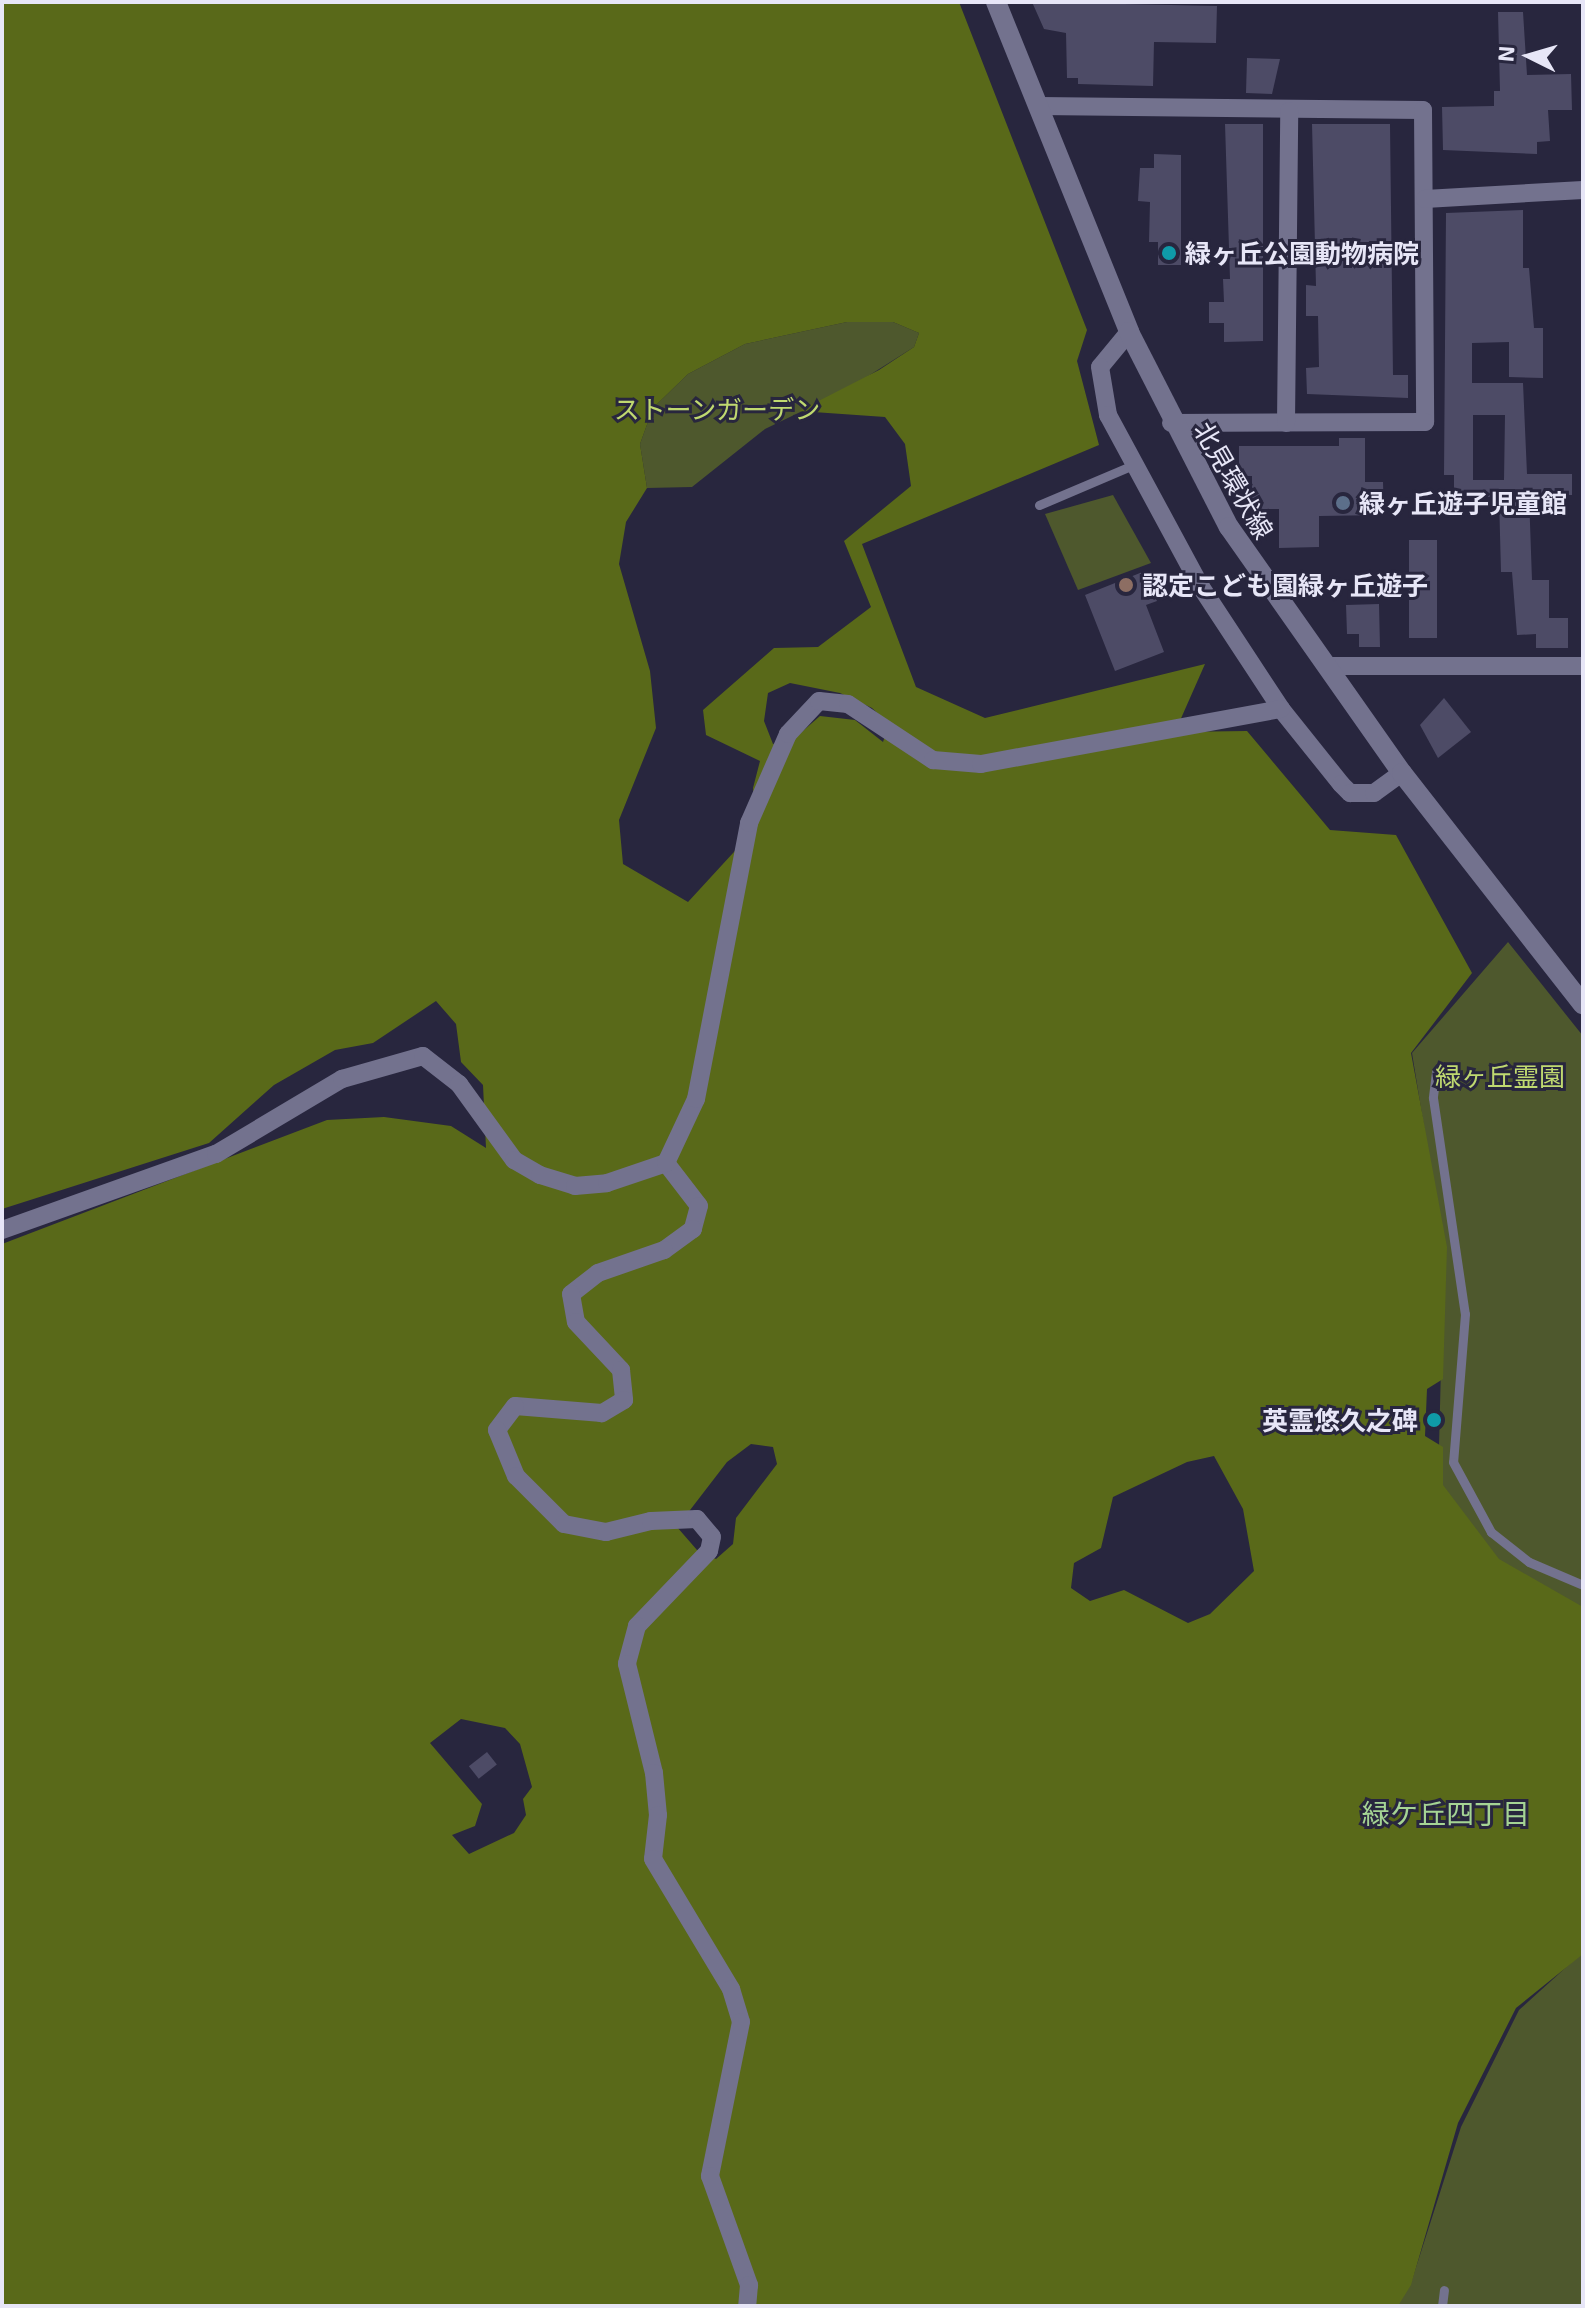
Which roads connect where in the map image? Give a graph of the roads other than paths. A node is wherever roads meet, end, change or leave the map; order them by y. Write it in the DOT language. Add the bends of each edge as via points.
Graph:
graph roads {
  1 [pos="996,2"];
  2 [pos="1039,106"];
  3 [pos="1289,111"];
  4 [pos="1583,190"];
  5 [pos="1425,199"];
  6 [pos="1129,332"];
  7 [pos="1171,423"];
  8 [pos="1286,423"];
  9 [pos="1131,466"];
  10 [pos="1039,505"];
  11 [pos="1328,666"];
  12 [pos="1583,666"];
  13 [pos="1281,709"];
  14 [pos="1402,773"];
  15 [pos="1583,1005"];
  16 [pos="1436,1072"];
  17 [pos="666,1163"];
  18 [pos="2,1230"];
  19 [pos="1583,1585"];
  20 [pos="1444,2290"];
  21 [pos="747,2306"];
  22 [pos="1442,2306"];
  1 -- 2 [label="main road, 北見環状線"];
  2 -- 3 [label="street"];
  2 -- 6 [label="main road, 北見環状線"];
  3 -- 5 [label="street" via="1423,110"];
  3 -- 8 [label="street"];
  4 -- 5 [label="street"];
  5 -- 8 [label="street" via="1425,422"];
  6 -- 7 [label="main road, 北見環状線"];
  6 -- 9 [label="street" via="1100,367 1108,415"];
  7 -- 8 [label="street"];
  7 -- 11 [label="main road, 北見環状線" via="1260,575"];
  9 -- 10 [label="lane"];
  9 -- 13 [label="street"];
  11 -- 12 [label="street"];
  11 -- 14 [label="main road, 北見環状線"];
  13 -- 14 [label="street" via="1350,793 1374,793"];
  13 -- 17 [label="street" via="981,764 933,760 848,704 819,701 788,734 749,823 696,1099"];
  14 -- 15 [label="main road, 北見環状線"];
  16 -- 19 [label="lane" via="1441,1161 1464,1286 1453,1462 1491,1532 1529,1562"];
  17 -- 18 [label="street" via="607,1183 575,1186 540,1175 514,1160 459,1084 423,1056 342,1079 216,1154"];
  17 -- 21 [label="street" via="699,1206 693,1229 664,1250 598,1273 571,1294 576,1322 621,1370 624,1400 602,1413 515,1406 497,1430 516,1476 564,1524 606,1532 651,1521 697,1519 712,1537 709,1551 637,1626 627,1664 654,1773 658,1815 653,1859 731,1989 741,2022 710,2176 749,2285"];
  20 -- 22 [label="lane"];
}
